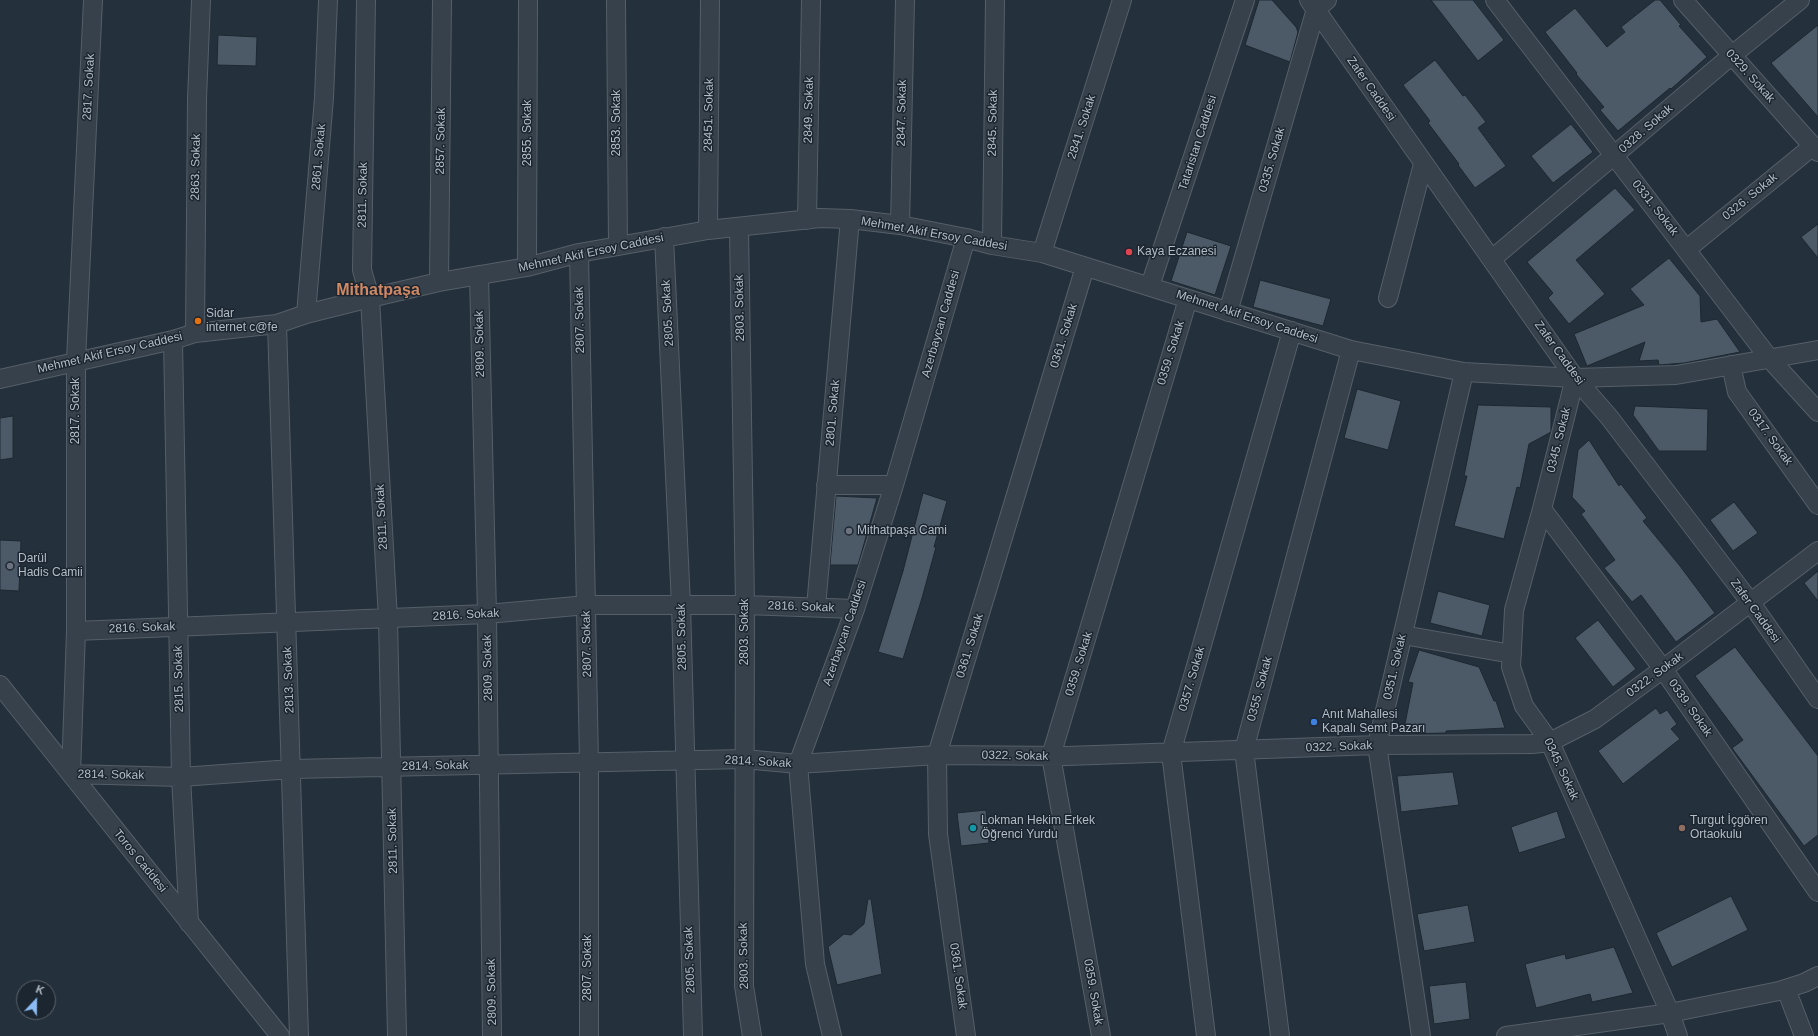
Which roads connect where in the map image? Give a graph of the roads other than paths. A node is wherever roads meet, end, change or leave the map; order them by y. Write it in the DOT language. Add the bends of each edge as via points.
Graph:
graph roads {
  1 [pos="93,0"];
  2 [pos="201,0"];
  3 [pos="328,0"];
  4 [pos="366,0"];
  5 [pos="442,0"];
  6 [pos="528,0"];
  7 [pos="616,0"];
  8 [pos="710,0"];
  9 [pos="811,0"];
  10 [pos="905,0"];
  11 [pos="995,0"];
  12 [pos="1122,0"];
  13 [pos="1245,0"];
  14 [pos="1495,0"];
  15 [pos="1683,0"];
  16 [pos="1800,0"];
  17 [pos="1317,3"];
  18 [pos="1731,56"];
  19 [pos="1816,149"];
  20 [pos="1614,156"];
  21 [pos="1423,164"];
  22 [pos="850,219"];
  23 [pos="807,220"];
  24 [pos="900,226"];
  25 [pos="739,228"];
  26 [pos="708,230"];
  27 [pos="664,237"];
  28 [pos="966,238"];
  29 [pos="618,246"];
  30 [pos="992,246"];
  31 [pos="1687,249"];
  32 [pos="579,253"];
  33 [pos="1042,253"];
  34 [pos="1492,259"];
  35 [pos="1085,266"];
  36 [pos="527,267"];
  37 [pos="479,275"];
  38 [pos="439,282"];
  39 [pos="1150,286"];
  40 [pos="370,298"];
  41 [pos="1388,298"];
  42 [pos="1188,299"];
  43 [pos="1228,312"];
  44 [pos="306,314"];
  45 [pos="277,324"];
  46 [pos="1292,332"];
  47 [pos="195,333"];
  48 [pos="172,340"];
  49 [pos="1351,350"];
  50 [pos="1818,350"];
  51 [pos="1769,358"];
  52 [pos="76,360"];
  53 [pos="1731,366"];
  54 [pos="1464,372"];
  55 [pos="0,378"];
  56 [pos="1575,378"];
  57 [pos="1818,412"];
  58 [pos="826,485"];
  59 [pos="894,485"];
  60 [pos="1818,505"];
  61 [pos="1542,509"];
  62 [pos="1818,551"];
  63 [pos="1751,603"];
  64 [pos="587,605"];
  65 [pos="681,605"];
  66 [pos="746,605"];
  67 [pos="816,607"];
  68 [pos="855,609"];
  69 [pos="487,614"];
  70 [pos="388,619"];
  71 [pos="288,623"];
  72 [pos="178,627"];
  73 [pos="76,631"];
  74 [pos="1403,635"];
  75 [pos="1512,654"];
  76 [pos="1663,669"];
  77 [pos="0,685"];
  78 [pos="1818,699"];
  79 [pos="1550,742"];
  80 [pos="1377,745"];
  81 [pos="1244,750"];
  82 [pos="1171,753"];
  83 [pos="937,755"];
  84 [pos="1051,756"];
  85 [pos="744,759"];
  86 [pos="684,760"];
  87 [pos="589,762"];
  88 [pos="798,764"];
  89 [pos="490,765"];
  90 [pos="391,767"];
  91 [pos="292,769"];
  92 [pos="71,774"];
  93 [pos="181,777"];
  94 [pos="1818,892"];
  95 [pos="190,923"];
  96 [pos="1818,976"];
  97 [pos="1786,989"];
  98 [pos="1670,1013"];
  99 [pos="1545,1033"];
  100 [pos="280,1036"];
  101 [pos="299,1036"];
  102 [pos="397,1036"];
  103 [pos="492,1036"];
  104 [pos="588,1036"];
  105 [pos="693,1036"];
  106 [pos="752,1036"];
  107 [pos="832,1036"];
  108 [pos="966,1036"];
  109 [pos="1101,1036"];
  110 [pos="1206,1036"];
  111 [pos="1280,1036"];
  112 [pos="1421,1036"];
  113 [pos="1506,1036"];
  114 [pos="1678,1036"];
  115 [pos="1804,1036"];
  1 -- 52 [label="street, 2817. Sokak"];
  2 -- 47 [label="street, 2863. Sokak" via="197,99"];
  3 -- 44 [label="street, 2861. Sokak" via="324,98"];
  4 -- 40 [label="street, 2811. Sokak" via="362,270"];
  5 -- 38 [label="street, 2857. Sokak"];
  6 -- 36 [label="street, 2855. Sokak"];
  7 -- 29 [label="street, 2853. Sokak"];
  8 -- 26 [label="street, 28451. Sokak"];
  9 -- 23 [label="street, 2849. Sokak"];
  10 -- 24 [label="street, 2847. Sokak"];
  11 -- 30 [label="street, 2845. Sokak"];
  12 -- 33 [label="street, 2841. Sokak"];
  13 -- 39 [label="street, Tataristan Caddesi"];
  14 -- 20 [label="street, 0331. Sokak"];
  15 -- 18 [label="street, 0329. Sokak"];
  16 -- 18 [label="street, 0328. Sokak"];
  17 -- 21 [label="street, Zafer Caddesi"];
  17 -- 43 [label="street, 0335. Sokak"];
  18 -- 19 [label="street, 0329. Sokak"];
  18 -- 20 [label="street, 0328. Sokak"];
  19 -- 31 [label="street, 0326. Sokak"];
  20 -- 31 [label="street, 0331. Sokak"];
  20 -- 34 [label="street, 0328. Sokak"];
  21 -- 34 [label="street, Zafer Caddesi"];
  21 -- 41 [label="street"];
  22 -- 23 [label="street, Mehmet Akif Ersoy Caddesi"];
  22 -- 24 [label="street, Mehmet Akif Ersoy Caddesi"];
  22 -- 58 [label="street, 2801. Sokak"];
  23 -- 25 [label="street, Mehmet Akif Ersoy Caddesi"];
  24 -- 28 [label="street, Mehmet Akif Ersoy Caddesi"];
  25 -- 26 [label="street, Mehmet Akif Ersoy Caddesi"];
  25 -- 66 [label="street, 2803. Sokak"];
  26 -- 27 [label="street, Mehmet Akif Ersoy Caddesi"];
  27 -- 29 [label="street, Mehmet Akif Ersoy Caddesi"];
  27 -- 65 [label="street, 2805. Sokak"];
  28 -- 30 [label="street, Mehmet Akif Ersoy Caddesi"];
  28 -- 59 [label="street, Azerbaycan Caddesi"];
  29 -- 32 [label="street, Mehmet Akif Ersoy Caddesi"];
  30 -- 33 [label="street, Mehmet Akif Ersoy Caddesi"];
  31 -- 51 [label="street, 0331. Sokak"];
  32 -- 36 [label="street, Mehmet Akif Ersoy Caddesi"];
  32 -- 64 [label="street, 2807. Sokak"];
  33 -- 35 [label="street, Mehmet Akif Ersoy Caddesi"];
  34 -- 56 [label="street, Zafer Caddesi"];
  35 -- 39 [label="street, Mehmet Akif Ersoy Caddesi"];
  35 -- 83 [label="street, 0361. Sokak"];
  36 -- 37 [label="street, Mehmet Akif Ersoy Caddesi"];
  37 -- 38 [label="street, Mehmet Akif Ersoy Caddesi"];
  37 -- 69 [label="street, 2809. Sokak"];
  38 -- 40 [label="street, Mehmet Akif Ersoy Caddesi"];
  39 -- 42 [label="street, Mehmet Akif Ersoy Caddesi"];
  40 -- 44 [label="street, Mehmet Akif Ersoy Caddesi"];
  40 -- 70 [label="street, 2811. Sokak"];
  42 -- 43 [label="street, Mehmet Akif Ersoy Caddesi"];
  42 -- 84 [label="street, 0359. Sokak"];
  43 -- 46 [label="street, Mehmet Akif Ersoy Caddesi"];
  44 -- 45 [label="street, Mehmet Akif Ersoy Caddesi"];
  45 -- 47 [label="street, Mehmet Akif Ersoy Caddesi"];
  45 -- 71 [label="street, 2813. Sokak"];
  46 -- 49 [label="street, Mehmet Akif Ersoy Caddesi"];
  46 -- 82 [label="street, 0357. Sokak"];
  47 -- 48 [label="street, Mehmet Akif Ersoy Caddesi"];
  48 -- 52 [label="street, Mehmet Akif Ersoy Caddesi"];
  48 -- 72 [label="street, 2815. Sokak"];
  49 -- 54 [label="street, Mehmet Akif Ersoy Caddesi"];
  49 -- 81 [label="street, 0355. Sokak"];
  50 -- 51 [label="street, Mehmet Akif Ersoy Caddesi"];
  51 -- 53 [label="street, Mehmet Akif Ersoy Caddesi"];
  51 -- 57 [label="street, 0331. Sokak"];
  52 -- 55 [label="street, Mehmet Akif Ersoy Caddesi"];
  52 -- 73 [label="street, 2817. Sokak"];
  53 -- 56 [label="street, Mehmet Akif Ersoy Caddesi" via="1676,375"];
  53 -- 60 [label="street, 0317. Sokak" via="1737,392"];
  54 -- 56 [label="street, Mehmet Akif Ersoy Caddesi"];
  54 -- 74 [label="street, 0351. Sokak"];
  56 -- 61 [label="street, 0345. Sokak"];
  56 -- 63 [label="street, Zafer Caddesi" via="1609,417"];
  58 -- 59 [label="street"];
  58 -- 67 [label="street, 2801. Sokak"];
  59 -- 68 [label="street, Azerbaycan Caddesi"];
  61 -- 75 [label="street, 0345. Sokak" via="1514,610"];
  61 -- 76 [label="street, 0339. Sokak"];
  62 -- 63 [label="street, 0322. Sokak"];
  63 -- 76 [label="street, 0322. Sokak"];
  63 -- 78 [label="street, Zafer Caddesi"];
  64 -- 65 [label="street, 2816. Sokak"];
  64 -- 69 [label="street, 2816. Sokak"];
  64 -- 87 [label="street, 2807. Sokak"];
  65 -- 66 [label="street, 2816. Sokak"];
  65 -- 86 [label="street, 2805. Sokak"];
  66 -- 67 [label="street, 2816. Sokak"];
  66 -- 85 [label="street, 2803. Sokak"];
  67 -- 68 [label="street, 2816. Sokak"];
  68 -- 88 [label="street, Azerbaycan Caddesi"];
  69 -- 70 [label="street, 2816. Sokak"];
  69 -- 89 [label="street, 2809. Sokak"];
  70 -- 71 [label="street, 2816. Sokak"];
  70 -- 90 [label="street, 2811. Sokak"];
  71 -- 72 [label="street, 2816. Sokak"];
  71 -- 91 [label="street, 2813. Sokak"];
  72 -- 73 [label="street, 2816. Sokak"];
  72 -- 93 [label="street, 2815. Sokak"];
  73 -- 92 [label="street, 2817. Sokak"];
  74 -- 75 [label="street"];
  74 -- 80 [label="street, 0351. Sokak"];
  75 -- 79 [label="street, 0345. Sokak" via="1511,667 1524,706"];
  76 -- 79 [label="street, 0322. Sokak" via="1595,718"];
  76 -- 94 [label="street, 0339. Sokak"];
  77 -- 92 [label="street, Toros Caddesi"];
  79 -- 80 [label="street, 0322. Sokak"];
  79 -- 98 [label="street, 0345. Sokak"];
  80 -- 81 [label="street, 0322. Sokak"];
  80 -- 112 [label="street, 0351. Sokak"];
  81 -- 82 [label="street, 0322. Sokak"];
  81 -- 111 [label="street, 0355. Sokak"];
  82 -- 84 [label="street, 0322. Sokak"];
  82 -- 110 [label="street, 0357. Sokak"];
  83 -- 84 [label="street, 0322. Sokak"];
  83 -- 88 [label="street, 0322. Sokak"];
  83 -- 108 [label="street, 0361. Sokak" via="938,834"];
  84 -- 109 [label="street, 0359. Sokak"];
  85 -- 86 [label="street, 2814. Sokak"];
  85 -- 88 [label="street, 2814. Sokak"];
  85 -- 106 [label="street, 2803. Sokak" via="744,986"];
  86 -- 87 [label="street, 2814. Sokak"];
  86 -- 105 [label="street, 2805. Sokak"];
  87 -- 89 [label="street, 2814. Sokak"];
  87 -- 104 [label="street, 2807. Sokak"];
  88 -- 107 [label="street, Azerbaycan Caddesi" via="815,964"];
  89 -- 90 [label="street, 2814. Sokak"];
  89 -- 103 [label="street, 2809. Sokak"];
  90 -- 91 [label="street, 2814. Sokak"];
  90 -- 102 [label="street, 2811. Sokak"];
  91 -- 93 [label="street, 2814. Sokak"];
  91 -- 101 [label="street, 2813. Sokak"];
  92 -- 93 [label="street, 2814. Sokak"];
  92 -- 95 [label="street, Toros Caddesi"];
  93 -- 95 [label="street, 2815. Sokak"];
  95 -- 100 [label="street, Toros Caddesi"];
  96 -- 97 [label="street"];
  97 -- 98 [label="street"];
  97 -- 115 [label="street"];
  98 -- 99 [label="street"];
  98 -- 114 [label="street, 0345. Sokak"];
  99 -- 113 [label="street"];
}
